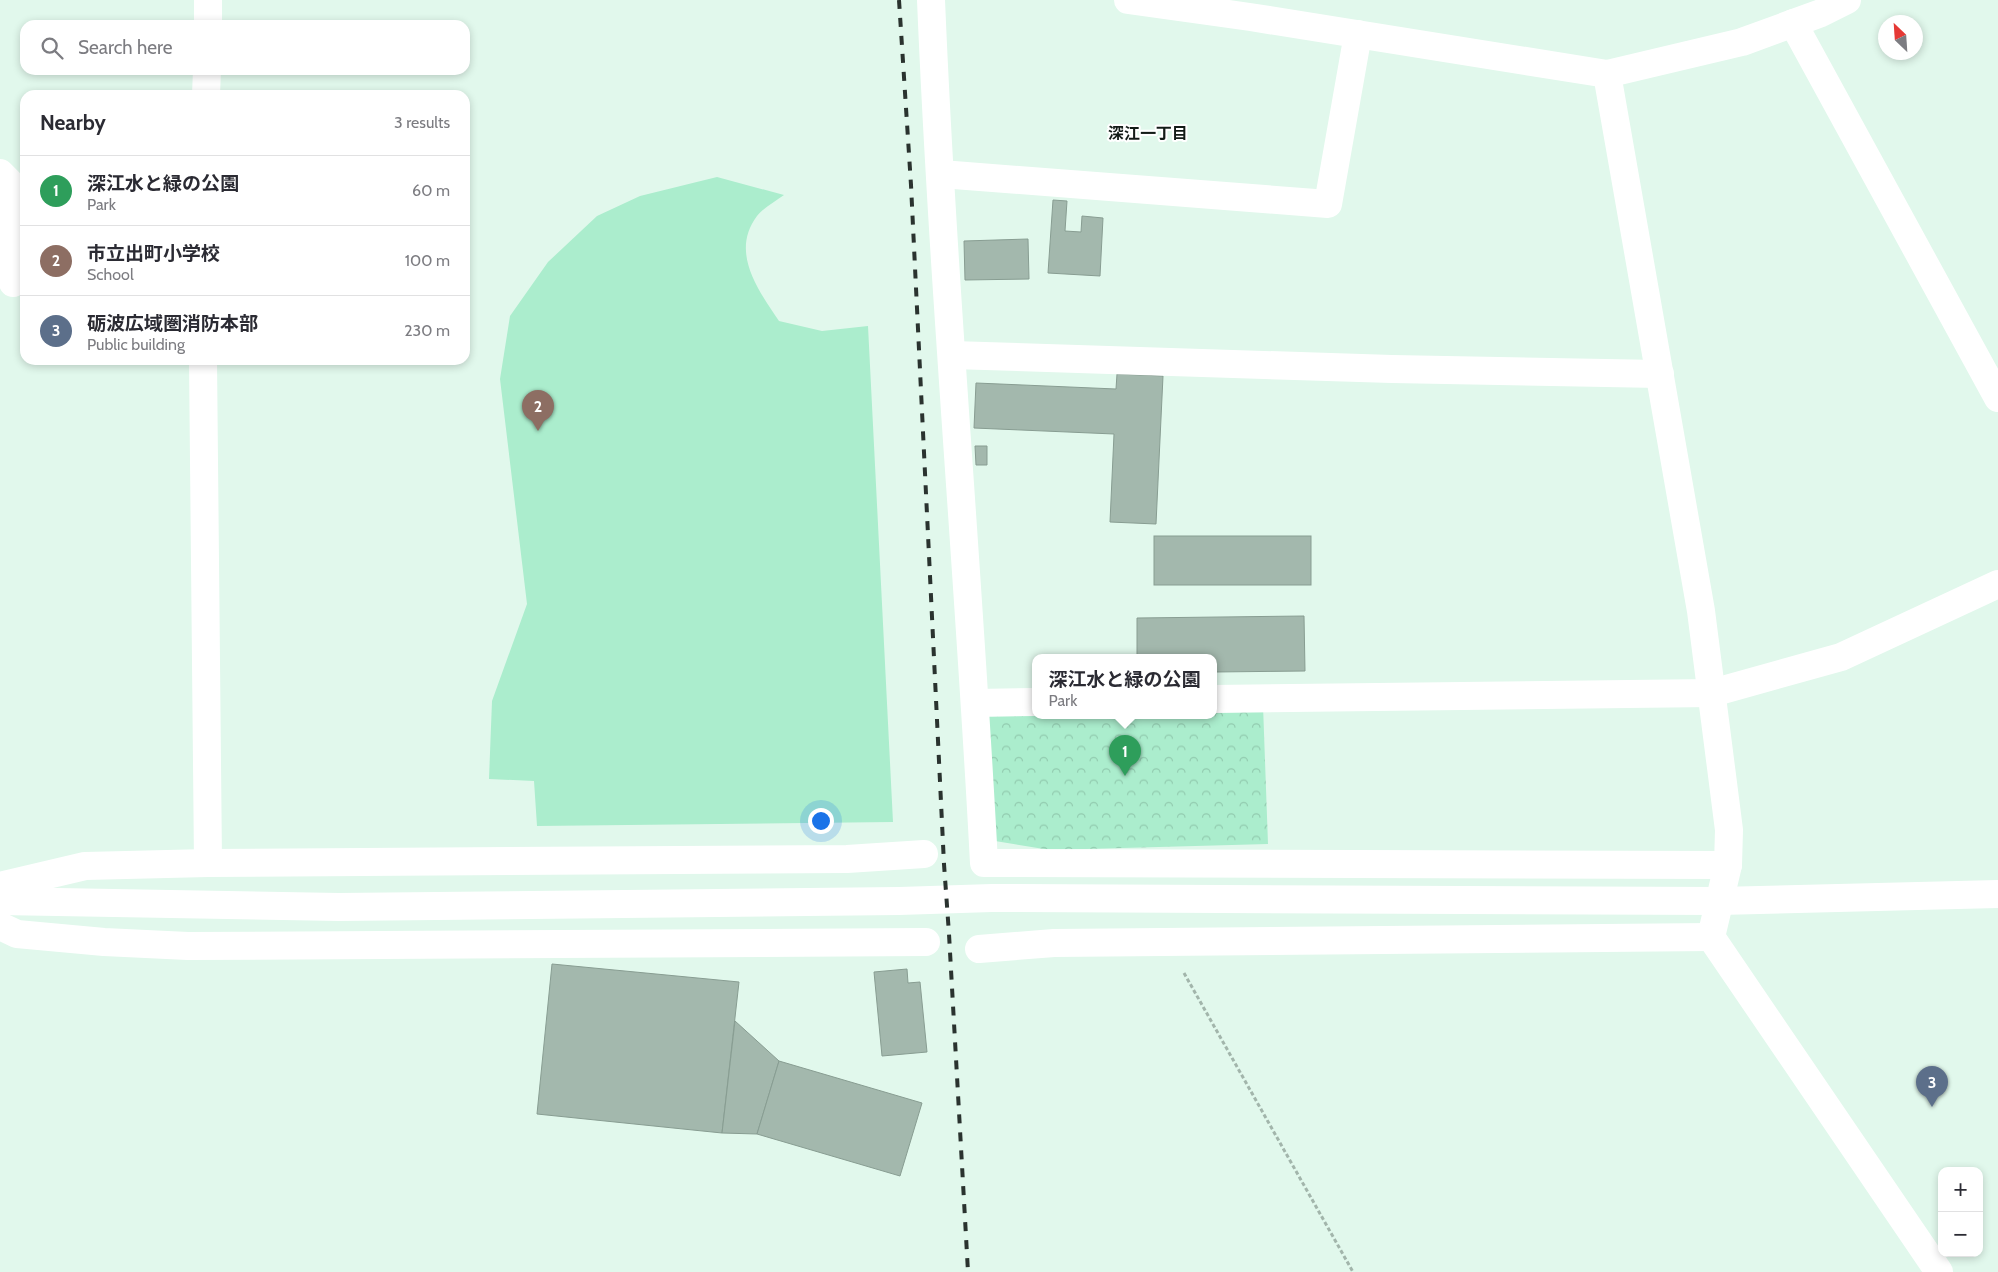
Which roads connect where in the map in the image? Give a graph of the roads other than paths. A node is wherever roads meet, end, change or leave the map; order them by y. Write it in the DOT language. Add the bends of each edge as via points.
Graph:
graph roads {
  1 [pos="208,0"];
  2 [pos="931,0"];
  3 [pos="1128,0"];
  4 [pos="1847,0"];
  5 [pos="1275,10"];
  6 [pos="208,20"];
  7 [pos="1793,23"];
  8 [pos="1358,34"];
  9 [pos="1607,74"];
  10 [pos="207,75"];
  11 [pos="206,90"];
  12 [pos="0,173"];
  13 [pos="941,174"];
  14 [pos="13,283"];
  15 [pos="952,355"];
  16 [pos="203,365"];
  17 [pos="1660,374"];
  18 [pos="1998,398"];
  19 [pos="1998,584"];
  20 [pos="1712,693"];
  21 [pos="1217,699"];
  22 [pos="1032,702"];
  23 [pos="976,703"];
  24 [pos="924,854"];
  25 [pos="208,863"];
  26 [pos="1728,865"];
  27 [pos="0,886"];
  28 [pos="1998,894"];
  29 [pos="0,901"];
  30 [pos="1719,901"];
  31 [pos="0,926"];
  32 [pos="1712,937"];
  33 [pos="926,942"];
  34 [pos="979,949"];
  35 [pos="1939,1272"];
  1 -- 6 [label="street"];
  2 -- 13 [label="street"];
  3 -- 5 [label="street"];
  4 -- 7 [label="street"];
  5 -- 8 [label="street"];
  7 -- 9 [label="street" via="1742,42"];
  7 -- 18 [label="street"];
  8 -- 9 [label="street"];
  8 -- 13 [label="street" via="1328,204"];
  9 -- 17 [label="street"];
  10 -- 11 [label="street"];
  12 -- 14 [label="street" via="9,182"];
  13 -- 15 [label="street"];
  15 -- 17 [label="street" via="1392,370"];
  15 -- 23 [label="street"];
  16 -- 25 [label="street"];
  17 -- 20 [label="street"];
  19 -- 20 [label="street" via="1841,657"];
  20 -- 21 [label="street"];
  20 -- 26 [label="street" via="1729,830"];
  22 -- 23 [label="street"];
  23 -- 26 [label="street" via="984,863"];
  24 -- 25 [label="street" via="847,859"];
  25 -- 27 [label="street" via="85,866"];
  26 -- 30 [label="street"];
  28 -- 30 [label="street"];
  29 -- 30 [label="street" via="339,907 992,898"];
  30 -- 32 [label="street"];
  31 -- 33 [label="street" via="17,934 188,946"];
  32 -- 34 [label="street" via="1054,943"];
  32 -- 35 [label="street"];
}
